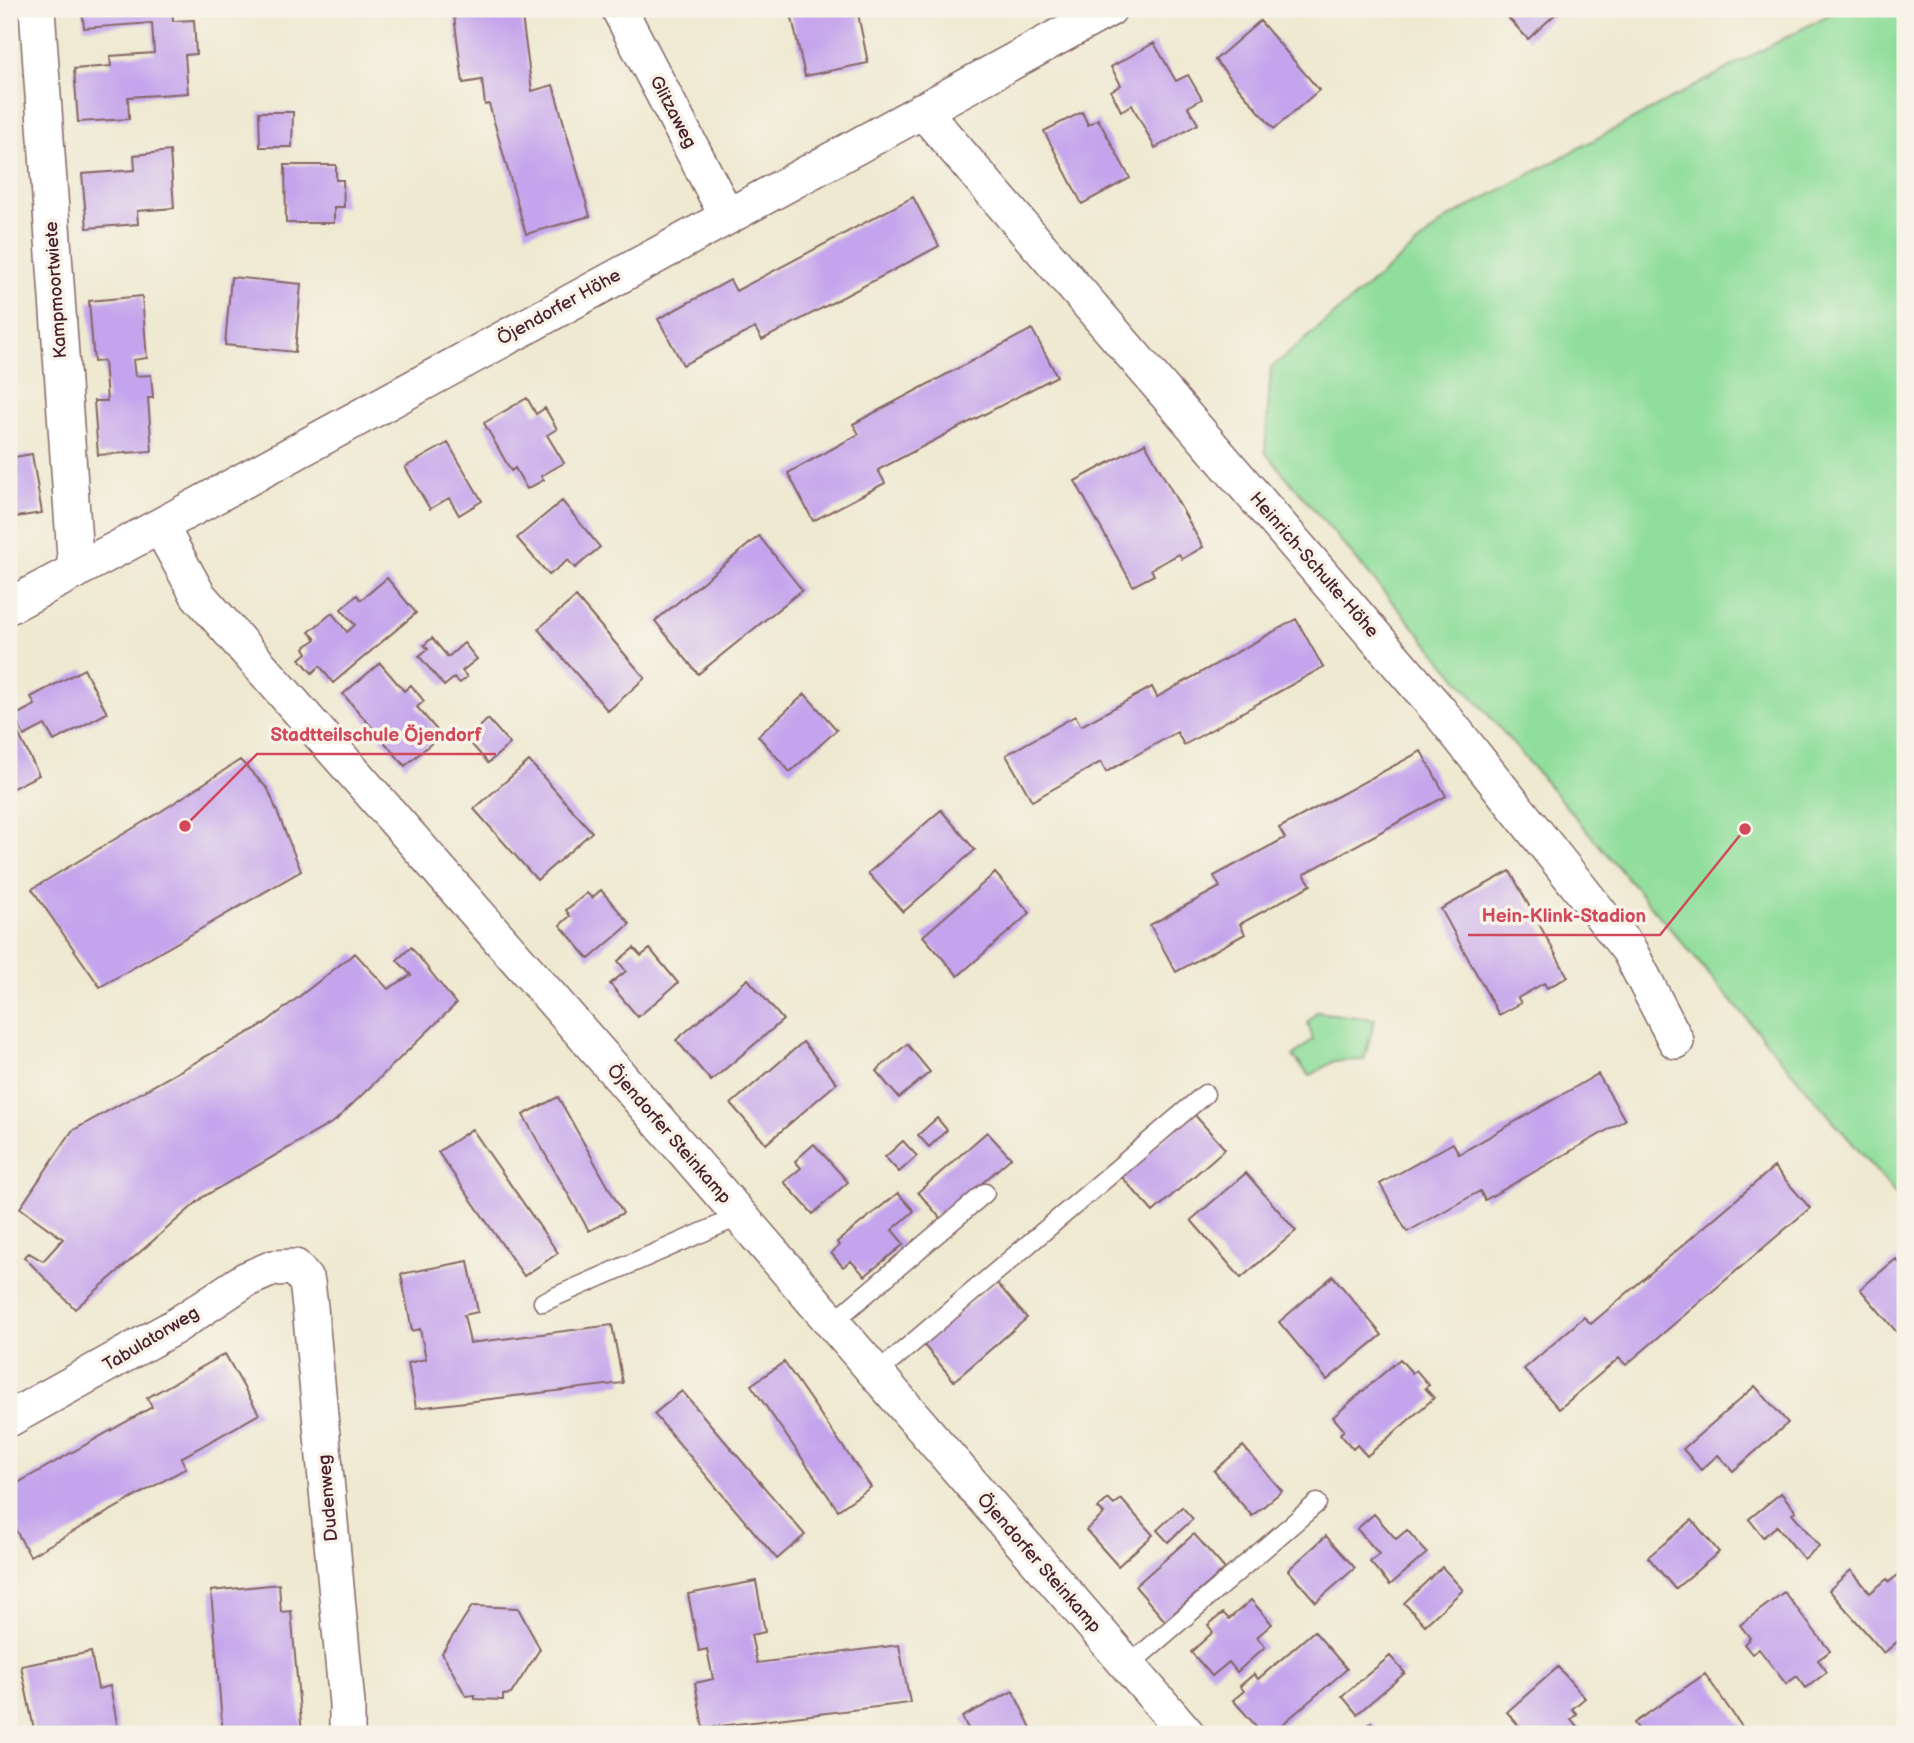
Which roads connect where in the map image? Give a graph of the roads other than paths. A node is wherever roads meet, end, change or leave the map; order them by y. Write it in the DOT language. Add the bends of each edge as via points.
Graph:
graph roads {
  1 [pos="37,9"];
  2 [pos="619,9"];
  3 [pos="1109,9"];
  4 [pos="922,110"];
  5 [pos="727,216"];
  6 [pos="160,526"];
  7 [pos="76,571"];
  8 [pos="9,606"];
  9 [pos="1676,1041"];
  10 [pos="1205,1094"];
  11 [pos="985,1193"];
  12 [pos="740,1216"];
  13 [pos="295,1267"];
  14 [pos="543,1302"];
  15 [pos="832,1323"];
  16 [pos="876,1374"];
  17 [pos="9,1419"];
  18 [pos="1317,1503"];
  19 [pos="1128,1665"];
  20 [pos="347,1734"];
  21 [pos="1187,1734"];
  1 -- 7 [label="street, Kampmoortwiete"];
  2 -- 5 [label="street, Glitzaweg"];
  3 -- 4 [label="street, Öjendorfer Höhe"];
  4 -- 5 [label="street, Öjendorfer Höhe"];
  4 -- 9 [label="street, Heinrich-Schulte-Höhe" via="1440,712 1629,950"];
  5 -- 6 [label="street, Öjendorfer Höhe"];
  6 -- 7 [label="street, Öjendorfer Höhe"];
  6 -- 12 [label="street, Öjendorfer Steinkamp" via="198,594"];
  7 -- 8 [label="street, Öjendorfer Höhe"];
  10 -- 16 [label="lane"];
  11 -- 15 [label="lane"];
  12 -- 14 [label="lane"];
  12 -- 15 [label="street, Öjendorfer Steinkamp"];
  13 -- 17 [label="street, Tabulatorweg" via="273,1268 245,1280 174,1327"];
  13 -- 20 [label="street, Dudenweg" via="307,1282 310,1307"];
  15 -- 16 [label="street, Öjendorfer Steinkamp"];
  16 -- 19 [label="street, Öjendorfer Steinkamp"];
  18 -- 19 [label="lane"];
  19 -- 21 [label="street, Öjendorfer Steinkamp"];
}
